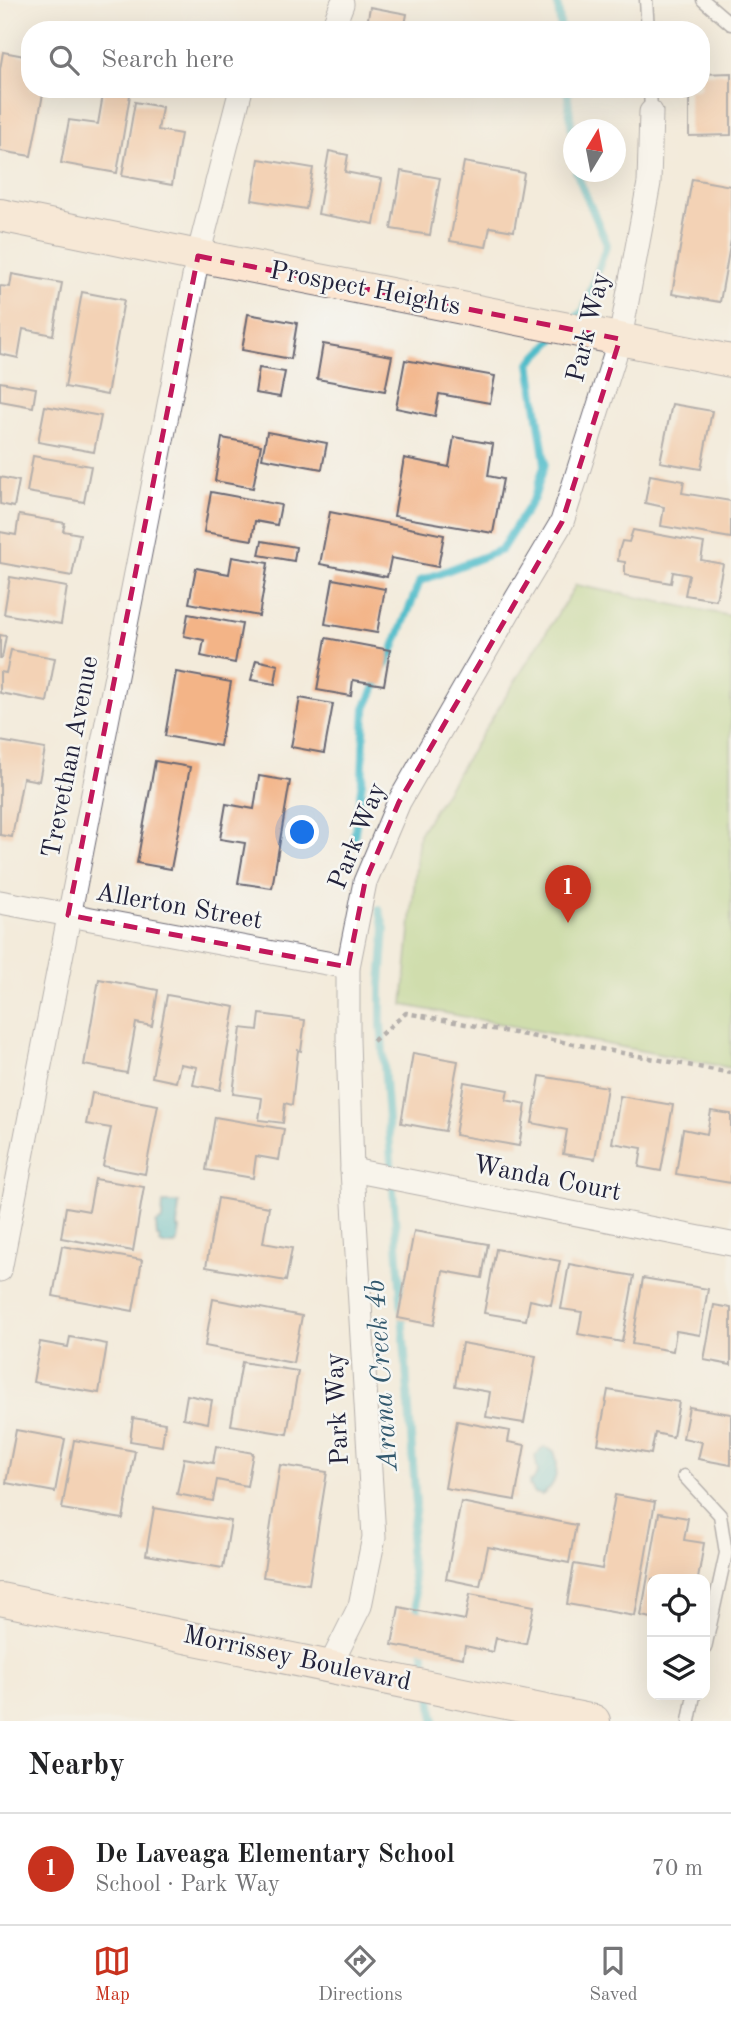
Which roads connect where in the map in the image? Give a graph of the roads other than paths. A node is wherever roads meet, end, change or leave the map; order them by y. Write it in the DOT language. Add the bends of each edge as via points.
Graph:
graph roads {
  1 [pos="646,0"];
  2 [pos="703,0"];
  3 [pos="342,4"];
  4 [pos="335,21"];
  5 [pos="647,21"];
  6 [pos="731,24"];
  7 [pos="239,98"];
  8 [pos="650,101"];
  9 [pos="0,215"];
  10 [pos="198,256"];
  11 [pos="620,339"];
  12 [pos="731,361"];
  13 [pos="0,902"];
  14 [pos="68,915"];
  15 [pos="348,967"];
  16 [pos="352,1170"];
  17 [pos="731,1244"];
  18 [pos="0,1270"];
  19 [pos="684,1476"];
  20 [pos="0,1599"];
  21 [pos="707,1637"];
  22 [pos="330,1666"];
  23 [pos="693,1700"];
  24 [pos="594,1721"];
  25 [pos="689,1721"];
  1 -- 5 [label="lane"];
  2 -- 6 [label="lane"];
  3 -- 4 [label="street"];
  7 -- 10 [label="street, Trevethan Avenue"];
  8 -- 11 [label="street, Park Way" via="649,183"];
  9 -- 10 [label="street, Prospect Heights"];
  10 -- 11 [label="street, Prospect Heights"];
  10 -- 14 [label="street, Trevethan Avenue"];
  11 -- 12 [label="street, Prospect Heights"];
  11 -- 15 [label="street, Park Way" via="562,522 399,802 365,882"];
  13 -- 14 [label="street, Allerton Street"];
  14 -- 15 [label="street, Allerton Street"];
  14 -- 18 [label="street, Trevethan Avenue"];
  15 -- 16 [label="street, Park Way"];
  16 -- 17 [label="street, Wanda Court"];
  16 -- 22 [label="street, Park Way" via="374,1537 360,1606"];
  19 -- 21 [label="lane" via="720,1515 726,1553"];
  20 -- 22 [label="street, Morrissey Boulevard"];
  22 -- 24 [label="street, Morrissey Boulevard"];
  23 -- 25 [label="lane"];
}
